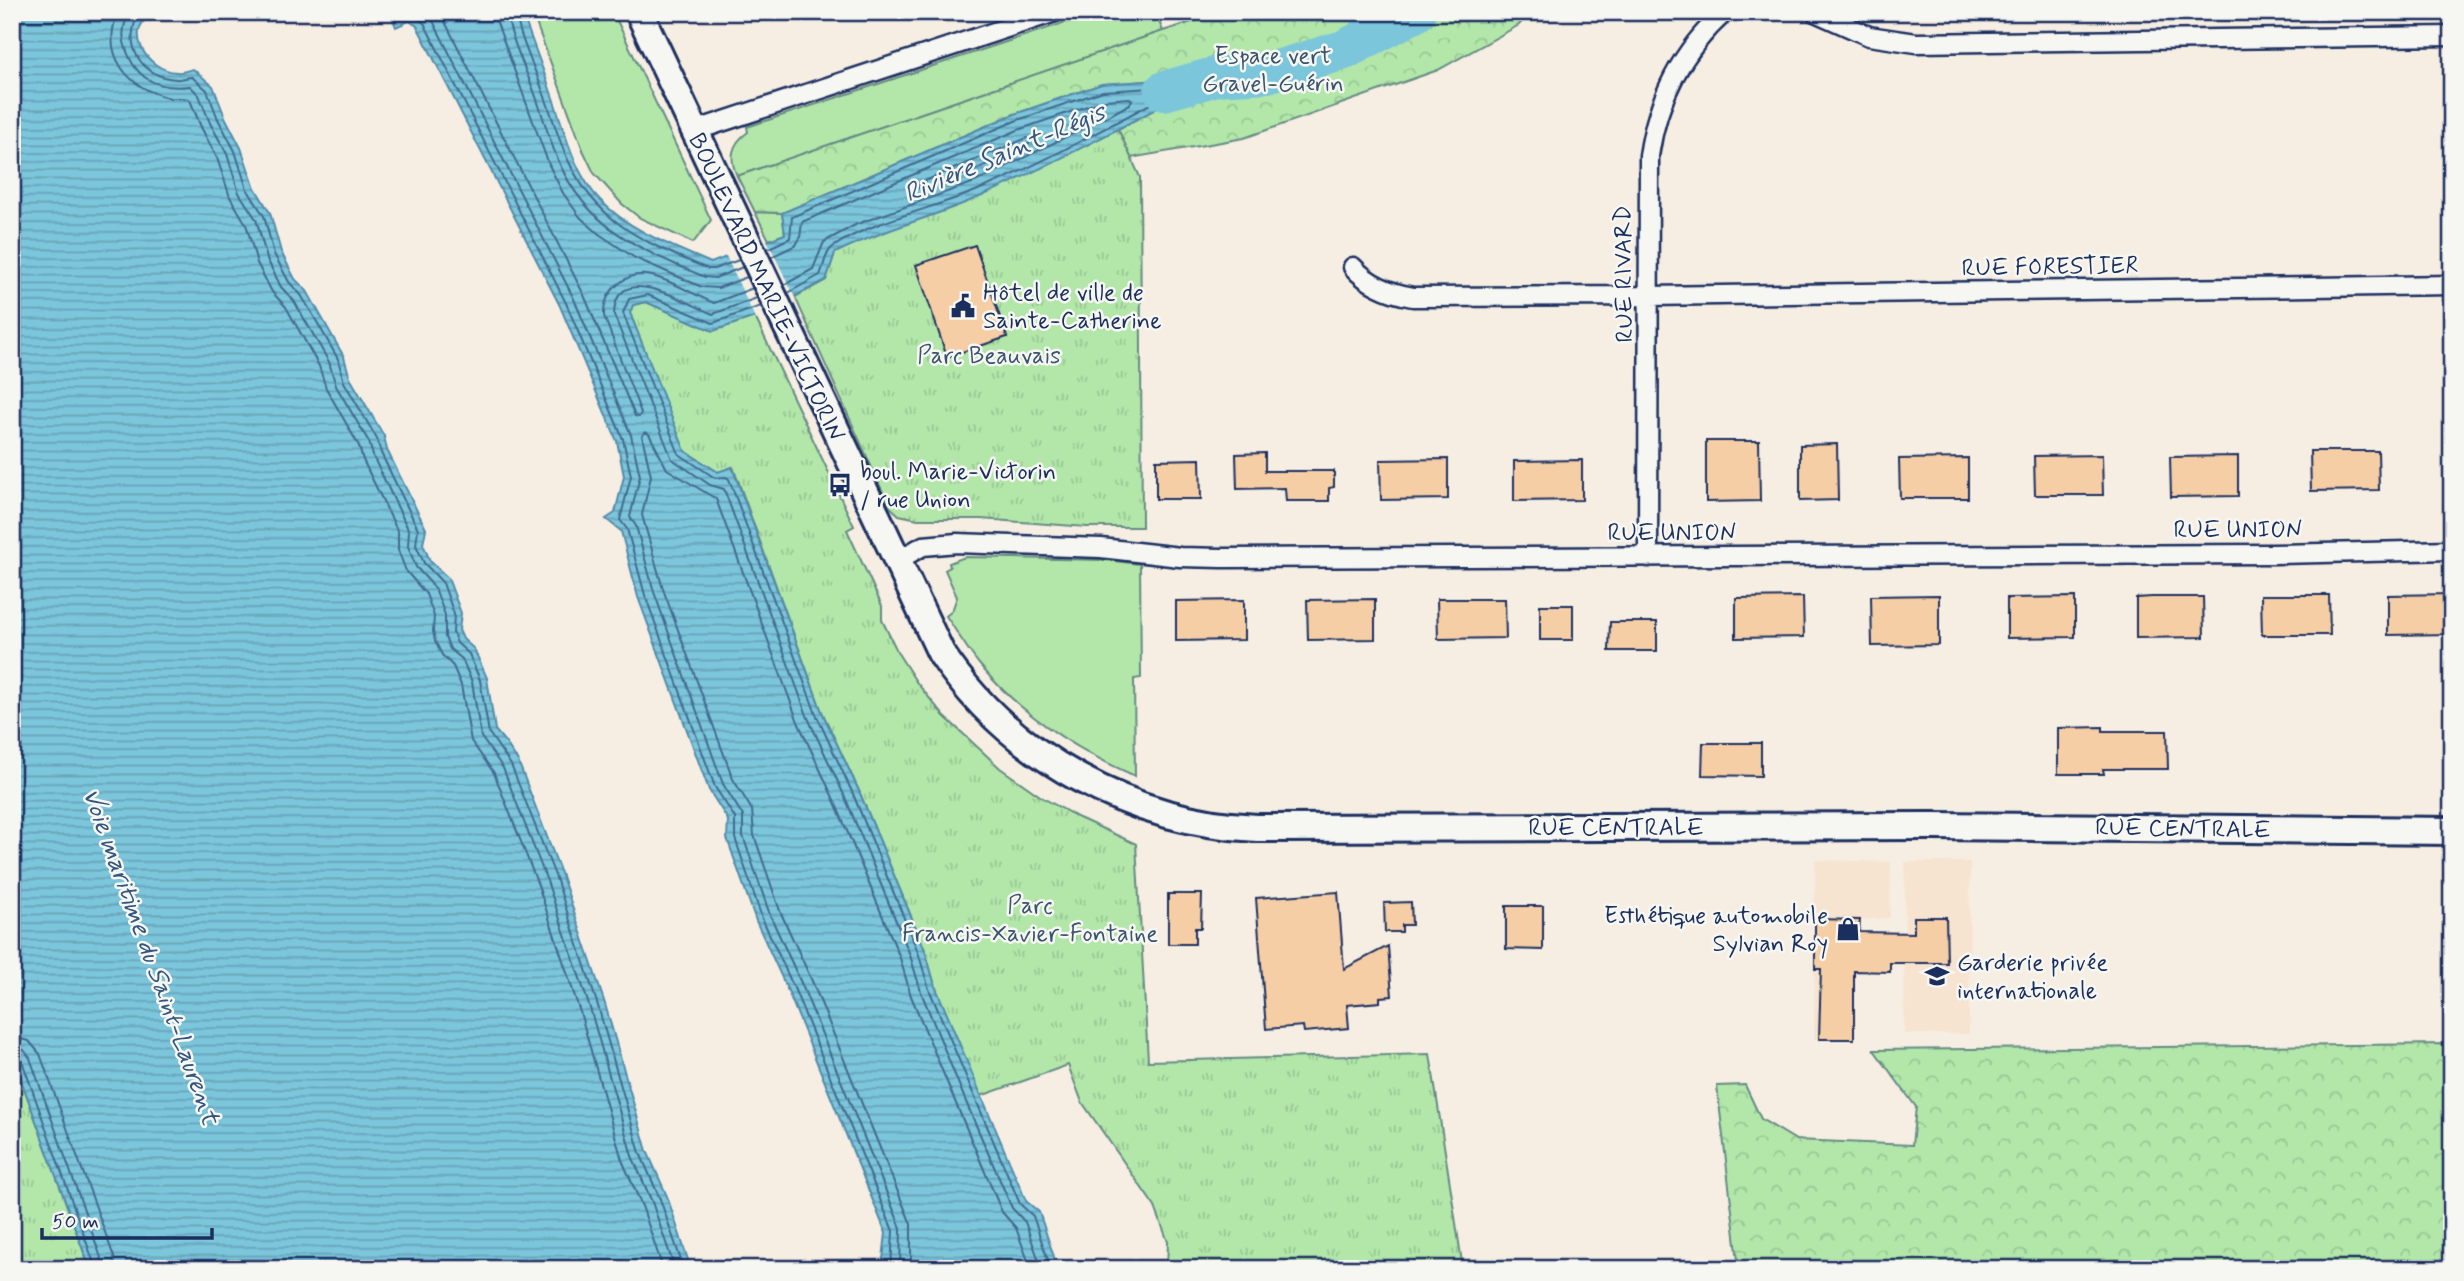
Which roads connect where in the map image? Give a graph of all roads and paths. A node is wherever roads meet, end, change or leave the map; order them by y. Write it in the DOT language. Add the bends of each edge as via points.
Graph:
graph roads {
  1 [pos="639,12"];
  2 [pos="1055,12"];
  3 [pos="1725,12"];
  4 [pos="1815,12"];
  5 [pos="2452,36"];
  6 [pos="694,131"];
  7 [pos="1353,267"];
  8 [pos="2452,285"];
  9 [pos="1649,296"];
  10 [pos="2452,550"];
  11 [pos="1648,557"];
  12 [pos="897,561"];
  13 [pos="2452,831"];
  1 -- 6 [label="street, BOULEVARD MARIE-VICTORIN"];
  2 -- 6 [label="street"];
  3 -- 9 [label="street, RUE RIVARD" via="1688,53 1661,102 1653,130 1647,189"];
  4 -- 5 [label="street" via="1869,36 1916,43"];
  6 -- 12 [label="street, BOULEVARD MARIE-VICTORIN"];
  7 -- 9 [label="street, RUE FORESTIER" via="1382,289 1413,297"];
  8 -- 9 [label="street, RUE FORESTIER"];
  9 -- 11 [label="street, RUE RIVARD"];
  10 -- 11 [label="street, RUE UNION"];
  11 -- 12 [label="street, RUE UNION" via="1197,558 1101,548 957,543 923,546"];
  12 -- 13 [label="street, RUE CENTRALE" via="941,653 972,694 1008,729 1050,760 1116,796 1212,824"];
}
